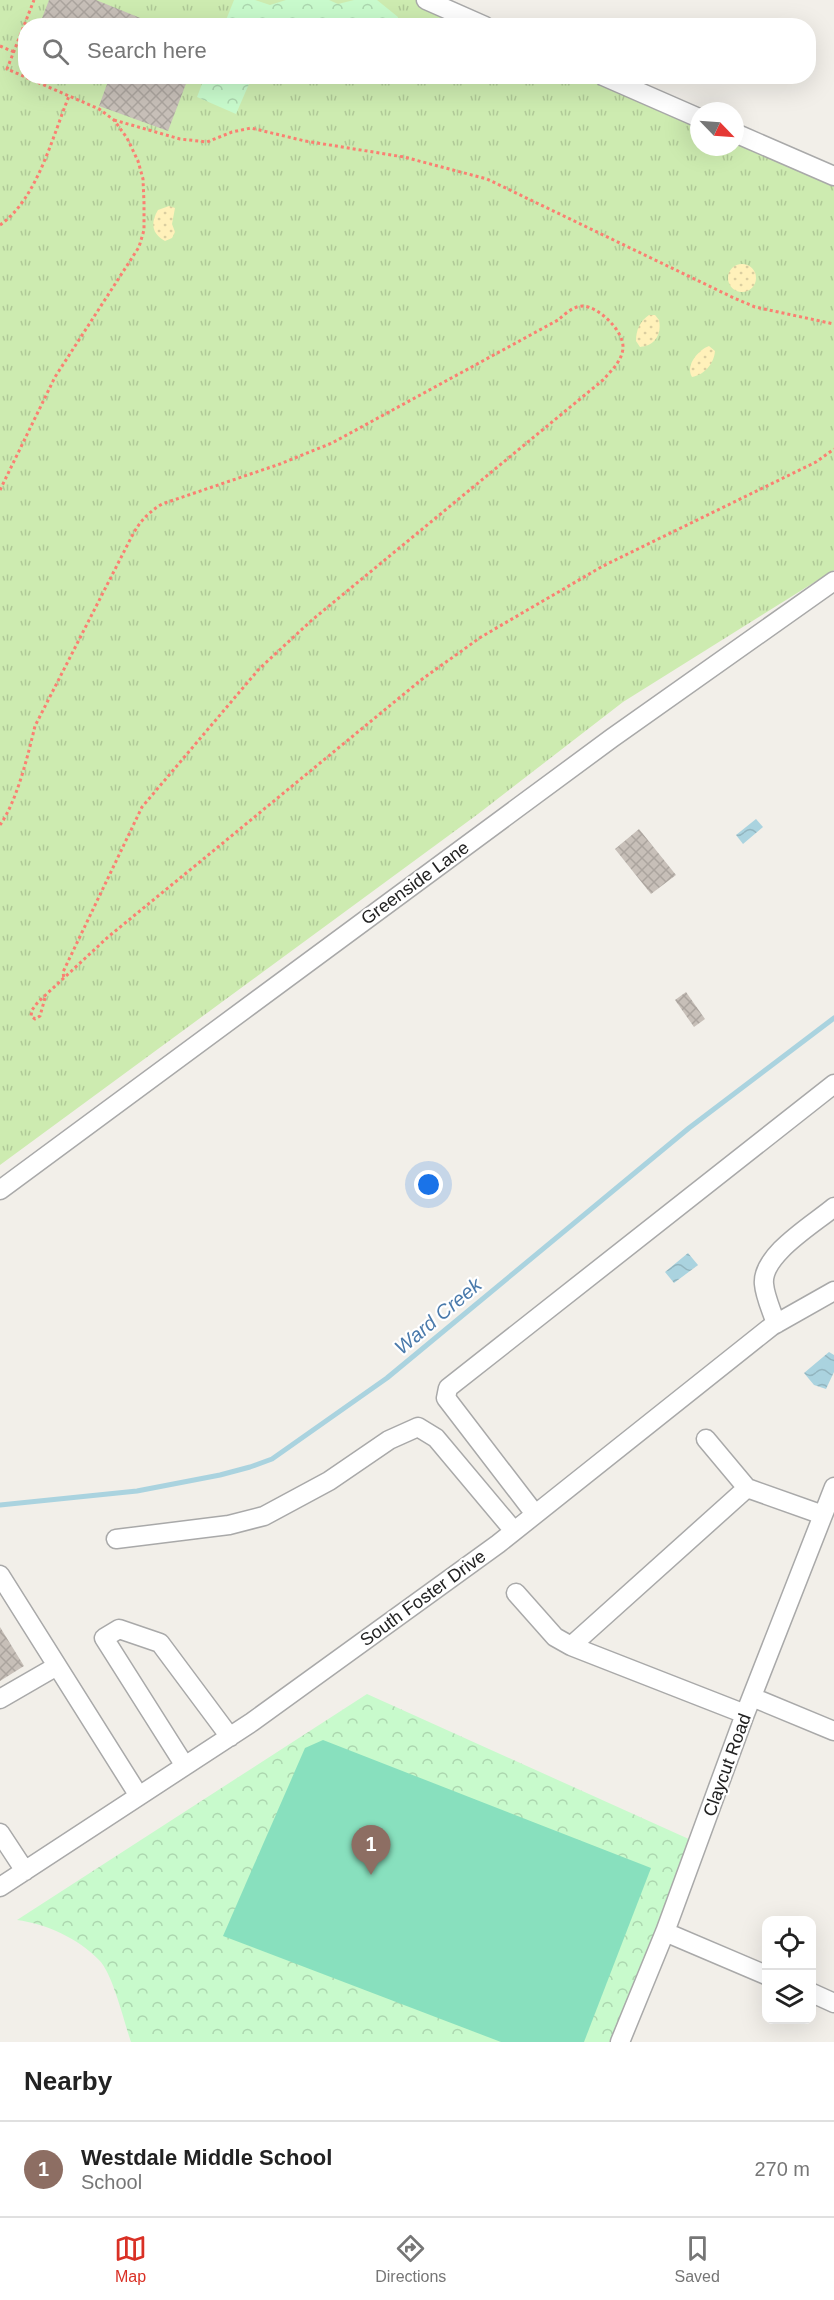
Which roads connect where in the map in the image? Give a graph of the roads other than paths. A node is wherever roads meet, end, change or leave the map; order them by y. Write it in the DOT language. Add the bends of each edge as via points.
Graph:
graph roads {
  1 [pos="426,0"];
  2 [pos="467,18"];
  3 [pos="621,84"];
  4 [pos="690,114"];
  5 [pos="744,137"];
  6 [pos="834,176"];
  7 [pos="834,581"];
  8 [pos="834,1084"];
  9 [pos="0,1190"];
  10 [pos="834,1207"];
  11 [pos="834,1291"];
  12 [pos="776,1324"];
  13 [pos="706,1439"];
  14 [pos="834,1487"];
  15 [pos="747,1488"];
  16 [pos="535,1514"];
  17 [pos="823,1515"];
  18 [pos="514,1531"];
  19 [pos="116,1539"];
  20 [pos="0,1575"];
  21 [pos="516,1593"];
  22 [pos="571,1646"];
  23 [pos="57,1666"];
  24 [pos="752,1697"];
  25 [pos="0,1699"];
  26 [pos="745,1714"];
  27 [pos="834,1731"];
  28 [pos="230,1737"];
  29 [pos="185,1766"];
  30 [pos="139,1796"];
  31 [pos="0,1833"];
  32 [pos="25,1871"];
  33 [pos="0,1887"];
  34 [pos="665,1932"];
  35 [pos="762,1973"];
  36 [pos="816,1996"];
  37 [pos="834,2003"];
  38 [pos="620,2042"];
  1 -- 2 [label="street"];
  3 -- 4 [label="street"];
  5 -- 6 [label="street"];
  7 -- 9 [label="street, Greenside Lane" via="612,738"];
  8 -- 16 [label="street" via="448,1388 446,1398"];
  10 -- 12 [label="street" via="778,1251 767,1268 764,1282"];
  11 -- 12 [label="street, South Foster Drive"];
  12 -- 16 [label="street, South Foster Drive"];
  13 -- 15 [label="street"];
  14 -- 17 [label="street, Claycut Road"];
  15 -- 17 [label="street"];
  15 -- 22 [label="street"];
  16 -- 18 [label="street, South Foster Drive"];
  17 -- 24 [label="street, Claycut Road"];
  18 -- 19 [label="street" via="436,1438 418,1427 389,1440 329,1481 264,1516 230,1525"];
  18 -- 28 [label="street, South Foster Drive"];
  20 -- 23 [label="street"];
  21 -- 22 [label="street" via="555,1637"];
  22 -- 26 [label="street"];
  23 -- 25 [label="street"];
  23 -- 30 [label="street"];
  24 -- 26 [label="street, Claycut Road"];
  24 -- 27 [label="street"];
  26 -- 34 [label="street, Claycut Road"];
  28 -- 29 [label="street, South Foster Drive"];
  28 -- 29 [label="street" via="160,1643 119,1629 104,1638"];
  29 -- 30 [label="street, South Foster Drive"];
  30 -- 32 [label="street, South Foster Drive"];
  31 -- 32 [label="street"];
  32 -- 33 [label="street, South Foster Drive"];
  34 -- 35 [label="street"];
  34 -- 38 [label="street, Claycut Road"];
  36 -- 37 [label="street"];
}
